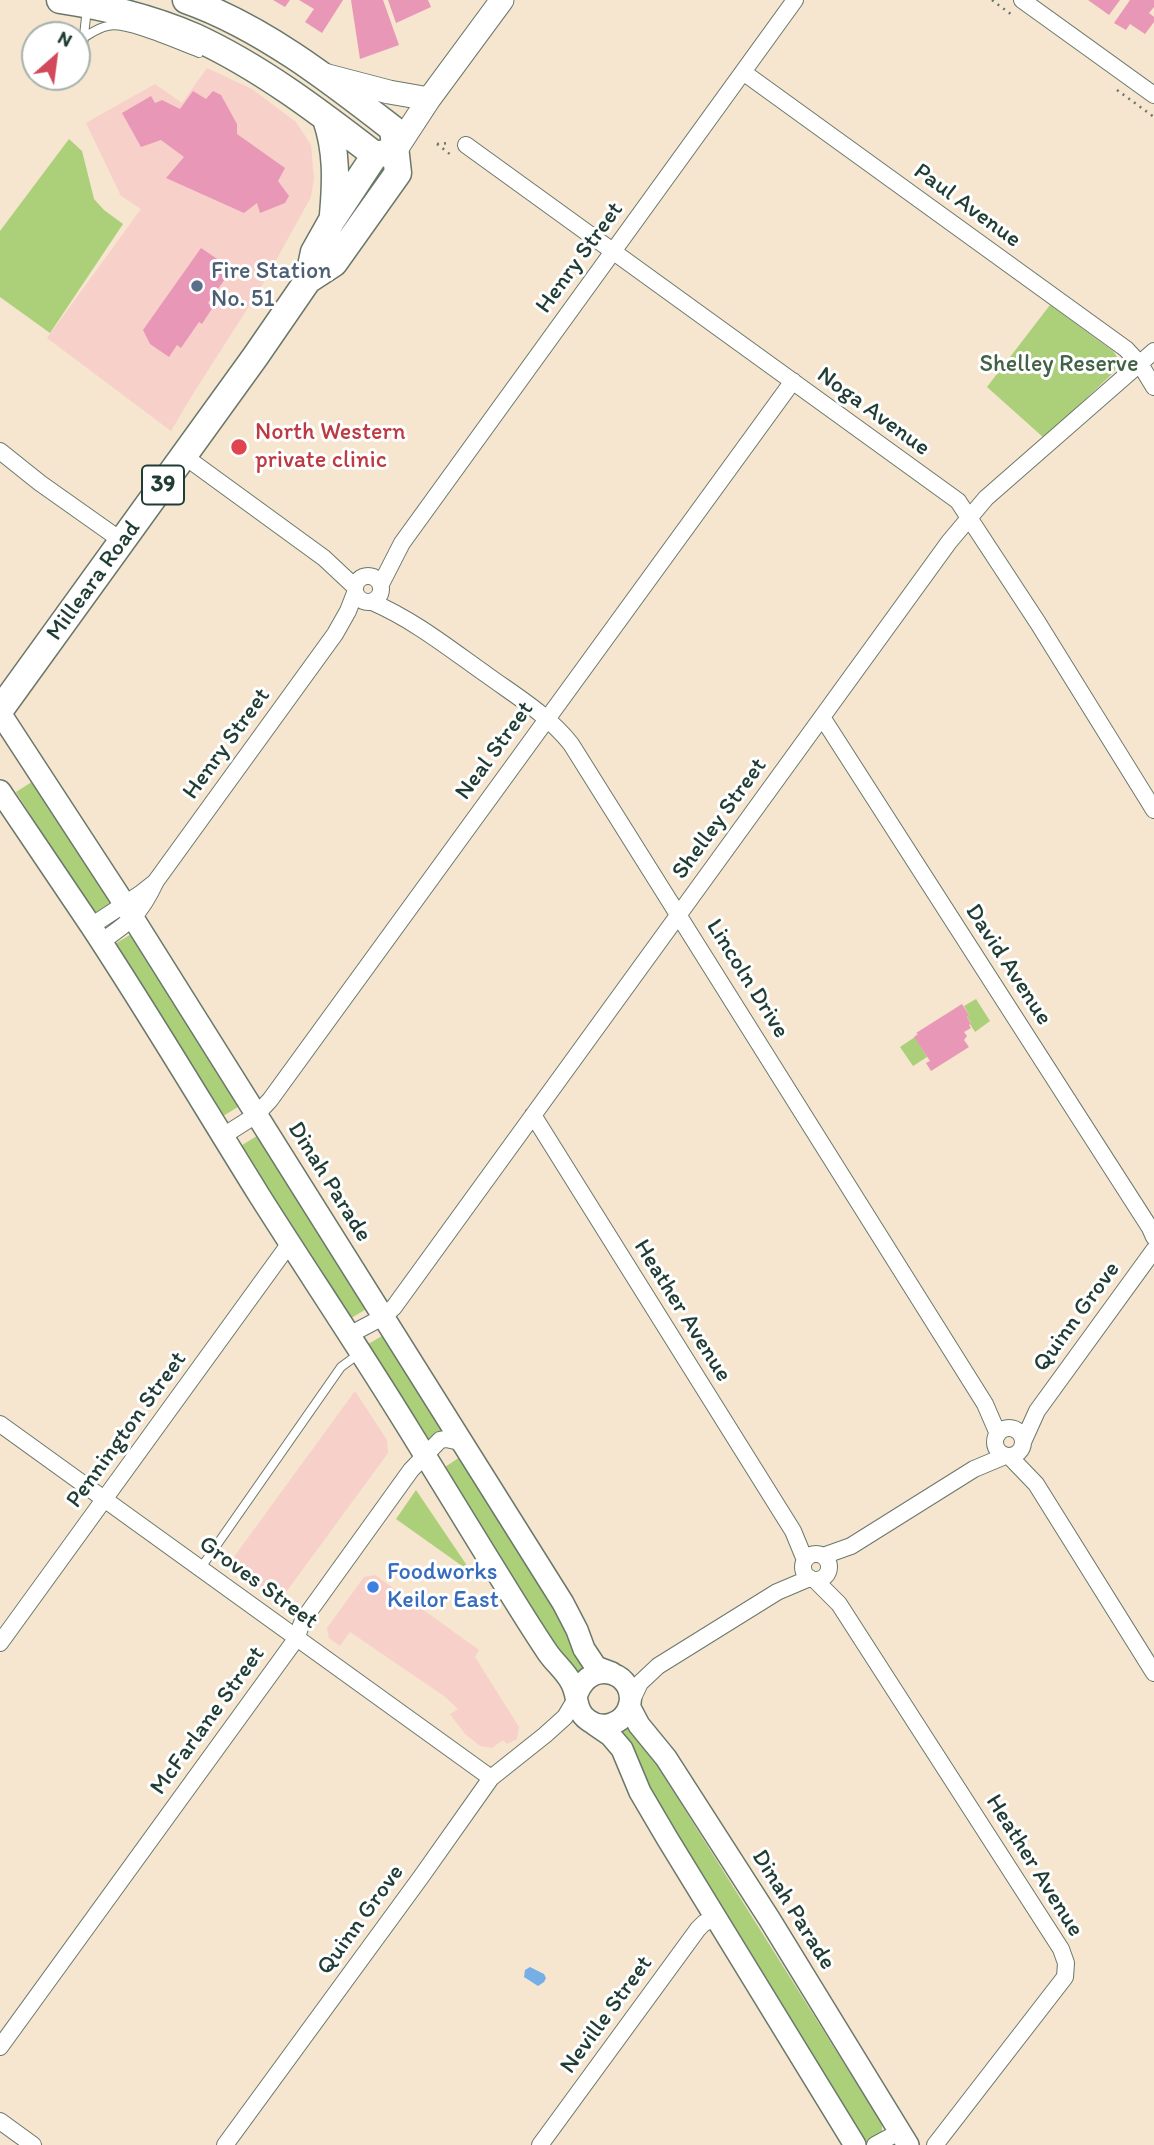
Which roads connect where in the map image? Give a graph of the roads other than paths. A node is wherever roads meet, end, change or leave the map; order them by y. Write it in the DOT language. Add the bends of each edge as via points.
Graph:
graph roads {
  1 [pos="60,0"];
  2 [pos="186,0"];
  3 [pos="502,0"];
  4 [pos="795,0"];
  5 [pos="1022,0"];
  6 [pos="87,2"];
  7 [pos="85,21"];
  8 [pos="91,34"];
  9 [pos="204,55"];
  10 [pos="214,59"];
  11 [pos="249,65"];
  12 [pos="743,72"];
  13 [pos="317,73"];
  14 [pos="1154,95"];
  15 [pos="429,99"];
  16 [pos="326,119"];
  17 [pos="466,145"];
  18 [pos="385,153"];
  19 [pos="332,220"];
  20 [pos="613,251"];
  21 [pos="308,280"];
  22 [pos="1154,351"];
  23 [pos="1140,364"];
  24 [pos="793,381"];
  25 [pos="1154,387"];
  26 [pos="0,451"];
  27 [pos="184,456"];
  28 [pos="969,518"];
  29 [pos="122,541"];
  30 [pos="368,589"];
  31 [pos="0,711"];
  32 [pos="822,717"];
  33 [pos="548,718"];
  34 [pos="0,792"];
  35 [pos="1154,810"];
  36 [pos="128,911"];
  37 [pos="679,914"];
  38 [pos="96,934"];
  39 [pos="256,1115"];
  40 [pos="533,1115"];
  41 [pos="223,1136"];
  42 [pos="1154,1237"];
  43 [pos="290,1243"];
  44 [pos="1154,1250"];
  45 [pos="383,1317"];
  46 [pos="355,1344"];
  47 [pos="0,1424"];
  48 [pos="460,1442"];
  49 [pos="1009,1442"];
  50 [pos="424,1454"];
  51 [pos="105,1500"];
  52 [pos="816,1567"];
  53 [pos="200,1569"];
  54 [pos="296,1639"];
  55 [pos="0,1643"];
  56 [pos="657,1665"];
  57 [pos="1154,1673"];
  58 [pos="615,1675"];
  59 [pos="577,1695"];
  60 [pos="630,1705"];
  61 [pos="592,1723"];
  62 [pos="545,1735"];
  63 [pos="491,1778"];
  64 [pos="716,1918"];
  65 [pos="0,2047"];
  66 [pos="0,2121"];
  67 [pos="904,2138"];
  68 [pos="33,2145"];
  69 [pos="225,2145"];
  70 [pos="540,2145"];
  71 [pos="855,2145"];
  72 [pos="875,2145"];
  73 [pos="935,2145"];
  1 -- 6 [label="main road"];
  2 -- 13 [label="main road" via="253,31"];
  3 -- 15 [label="main road, Milleara Road"];
  4 -- 12 [label="street, Henry Street"];
  5 -- 14 [label="street"];
  6 -- 7 [label="lane"];
  6 -- 11 [label="main road" via="173,28"];
  8 -- 9 [label="lane" via="109,25 124,27"];
  10 -- 11 [label="lane"];
  11 -- 16 [label="main road"];
  12 -- 20 [label="street, Henry Street"];
  12 -- 23 [label="street, Paul Avenue" via="1126,349"];
  13 -- 15 [label="main road"];
  13 -- 18 [label="main road" via="393,129"];
  15 -- 18 [label="main road, Milleara Road"];
  16 -- 18 [label="main road"];
  16 -- 19 [label="main road, 39" via="336,165"];
  17 -- 20 [label="street, Noga Avenue"];
  18 -- 19 [label="main road, Milleara Road / 39"];
  18 -- 21 [label="main road, Milleara Road / 39" via="398,173 334,263"];
  19 -- 21 [label="main road, Milleara Road / 39" via="314,252"];
  20 -- 24 [label="street, Noga Avenue"];
  20 -- 30 [label="street, Henry Street"];
  21 -- 27 [label="main road, Milleara Road / 39"];
  22 -- 23 [label="street, Shelley Street"];
  23 -- 25 [label="street, Paul Avenue"];
  23 -- 28 [label="street, Shelley Street"];
  24 -- 28 [label="street, Noga Avenue" via="958,501"];
  24 -- 33 [label="street, Neal Street"];
  26 -- 29 [label="street"];
  27 -- 29 [label="main road, Milleara Road / 39"];
  27 -- 30 [label="street, Lincoln Drive"];
  28 -- 32 [label="street, Shelley Street"];
  28 -- 35 [label="street, Noga Avenue"];
  29 -- 31 [label="main road, Milleara Road / 39"];
  30 -- 33 [label="street, Lincoln Drive" via="392,611"];
  30 -- 36 [label="street, Henry Street" via="156,881"];
  31 -- 36 [label="street, Dinah Parade"];
  32 -- 37 [label="street, Shelley Street"];
  32 -- 42 [label="street, David Avenue"];
  33 -- 37 [label="street, Lincoln Drive" via="571,744"];
  33 -- 39 [label="street, Neal Street"];
  34 -- 38 [label="street"];
  36 -- 38 [label="street, Henry Street"];
  36 -- 39 [label="street, Dinah Parade"];
  37 -- 40 [label="street, Shelley Street"];
  37 -- 49 [label="street, Lincoln Drive"];
  38 -- 41 [label="street"];
  39 -- 41 [label="street, Neal Street"];
  39 -- 45 [label="street, Dinah Parade"];
  40 -- 45 [label="street, Shelley Street"];
  40 -- 52 [label="street, Heather Avenue"];
  41 -- 43 [label="street"];
  43 -- 46 [label="street"];
  43 -- 51 [label="street, Pennington Street"];
  44 -- 49 [label="street, Quinn Grove" via="1037,1411"];
  45 -- 46 [label="street, Shelley Street"];
  45 -- 48 [label="street, Dinah Parade"];
  46 -- 50 [label="street"];
  46 -- 53 [label="lane"];
  47 -- 51 [label="street, Groves Street"];
  48 -- 50 [label="street, McFarlane Street" via="440,1440"];
  48 -- 58 [label="street, Dinah Parade" via="563,1603 584,1649 596,1667"];
  49 -- 52 [label="street, Quinn Grove" via="974,1469"];
  49 -- 57 [label="street, Lincoln Drive"];
  50 -- 54 [label="street, McFarlane Street" via="303,1620"];
  50 -- 59 [label="street"];
  51 -- 53 [label="street, Groves Street"];
  51 -- 55 [label="street, Pennington Street"];
  52 -- 56 [label="street, Quinn Grove"];
  52 -- 73 [label="street, Heather Avenue" via="1066,1963 1065,1977"];
  53 -- 54 [label="street, Groves Street"];
  54 -- 63 [label="street, Groves Street"];
  54 -- 65 [label="street, McFarlane Street"];
  56 -- 58 [label="street, Quinn Grove"];
  56 -- 60 [label="street, Quinn Grove" via="640,1683"];
  58 -- 59 [label="street" via="595,1673"];
  58 -- 60 [label="street" via="627,1687"];
  59 -- 61 [label="street" via="580,1712"];
  59 -- 62 [label="street, Quinn Grove" via="565,1717"];
  60 -- 61 [label="street" via="612,1724"];
  60 -- 67 [label="street, Dinah Parade"];
  61 -- 62 [label="street, Quinn Grove"];
  61 -- 64 [label="street" via="622,1749 640,1792"];
  62 -- 63 [label="street, Quinn Grove"];
  63 -- 69 [label="street, Quinn Grove"];
  64 -- 70 [label="street, Neville Street" via="698,1929"];
  64 -- 71 [label="street"];
  66 -- 68 [label="street"];
  67 -- 72 [label="street"];
}
